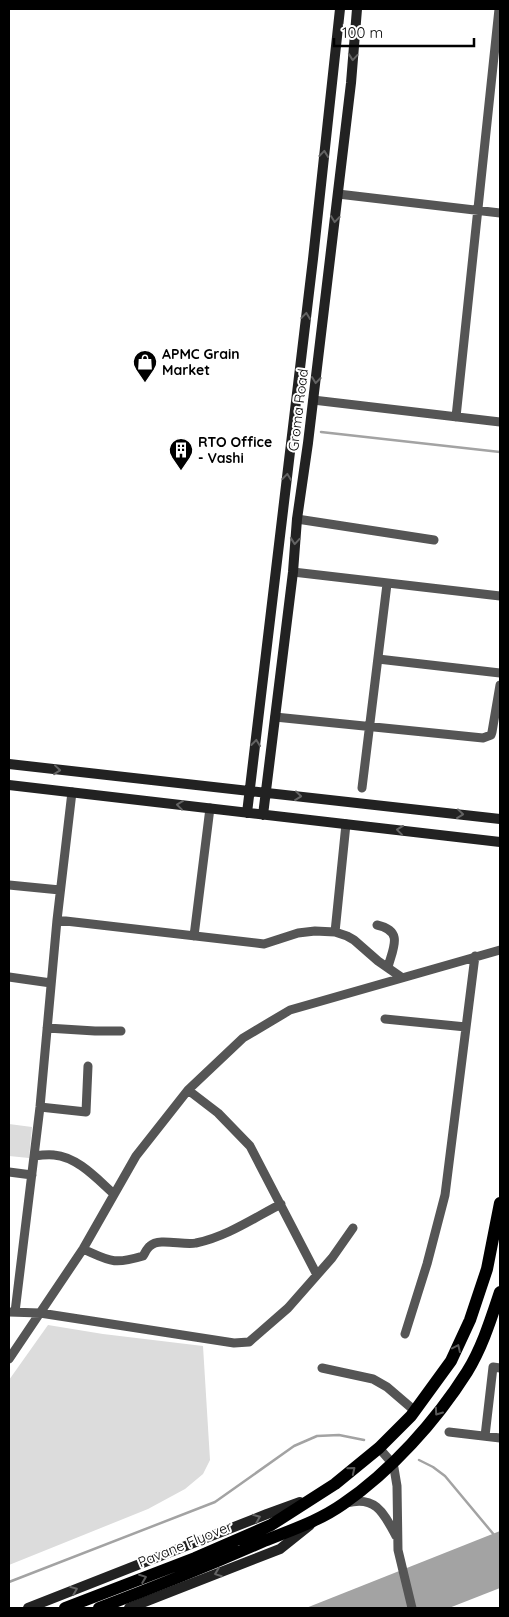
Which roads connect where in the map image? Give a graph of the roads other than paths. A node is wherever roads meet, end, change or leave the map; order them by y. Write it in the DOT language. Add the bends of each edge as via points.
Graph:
graph roads {
  1 [pos="340,9"];
  2 [pos="357,9"];
  3 [pos="499,9"];
  4 [pos="333,79"];
  5 [pos="351,83"];
  6 [pos="338,194"];
  7 [pos="479,210"];
  8 [pos="500,213"];
  9 [pos="313,400"];
  10 [pos="456,417"];
  11 [pos="500,422"];
  12 [pos="297,519"];
  13 [pos="434,540"];
  14 [pos="293,572"];
  15 [pos="387,584"];
  16 [pos="500,596"];
  17 [pos="378,658"];
  18 [pos="500,673"];
  19 [pos="500,685"];
  20 [pos="275,717"];
  21 [pos="370,728"];
  22 [pos="9,764"];
  23 [pos="9,785"];
  24 [pos="362,788"];
  25 [pos="250,791"];
  26 [pos="72,792"];
  27 [pos="266,793"];
  28 [pos="210,808"];
  29 [pos="247,813"];
  30 [pos="263,815"];
  31 [pos="500,819"];
  32 [pos="346,824"];
  33 [pos="500,842"];
  34 [pos="9,885"];
  35 [pos="60,890"];
  36 [pos="56,920"];
  37 [pos="377,925"];
  38 [pos="335,932"];
  39 [pos="194,936"];
  40 [pos="500,950"];
  41 [pos="475,956"];
  42 [pos="388,967"];
  43 [pos="9,977"];
  44 [pos="401,977"];
  45 [pos="51,983"];
  46 [pos="386,1019"];
  47 [pos="466,1027"];
  48 [pos="47,1028"];
  49 [pos="122,1031"];
  50 [pos="88,1066"];
  51 [pos="188,1090"];
  52 [pos="40,1107"];
  53 [pos="34,1156"];
  54 [pos="9,1172"];
  55 [pos="32,1175"];
  56 [pos="114,1194"];
  57 [pos="500,1203"];
  58 [pos="280,1204"];
  59 [pos="352,1228"];
  60 [pos="82,1248"];
  61 [pos="317,1275"];
  62 [pos="500,1292"];
  63 [pos="12,1312"];
  64 [pos="40,1314"];
  65 [pos="404,1334"];
  66 [pos="9,1359"];
  67 [pos="322,1368"];
  68 [pos="500,1368"];
  69 [pos="415,1411"];
  70 [pos="448,1432"];
  71 [pos="485,1436"];
  72 [pos="500,1438"];
  73 [pos="379,1448"];
  74 [pos="392,1463"];
  75 [pos="312,1498"];
  76 [pos="344,1504"];
  77 [pos="321,1517"];
  78 [pos="274,1531"];
  79 [pos="398,1538"];
  80 [pos="28,1608"];
  81 [pos="65,1608"];
  82 [pos="99,1608"];
  83 [pos="129,1608"];
  84 [pos="412,1608"];
  1 -- 4 [label="main road, Groma Road"];
  2 -- 5 [label="main road, Groma Road, one-way"];
  3 -- 7 [label="street"];
  4 -- 5 [label="main road"];
  25 -- 4 [label="main road, Groma Road, one-way"];
  5 -- 6 [label="main road, Groma Road"];
  6 -- 7 [label="street"];
  6 -- 9 [label="main road, Groma Road, one-way"];
  7 -- 8 [label="street"];
  7 -- 10 [label="street"];
  9 -- 10 [label="street"];
  9 -- 12 [label="main road, Groma Road"];
  10 -- 11 [label="street"];
  12 -- 13 [label="street"];
  12 -- 14 [label="main road, Groma Road, one-way"];
  14 -- 15 [label="street"];
  14 -- 20 [label="main road, Groma Road"];
  15 -- 16 [label="street"];
  15 -- 17 [label="street"];
  17 -- 18 [label="street"];
  17 -- 21 [label="street"];
  19 -- 21 [label="street" via="492,732 487,737"];
  20 -- 21 [label="street"];
  20 -- 27 [label="main road, Groma Road"];
  21 -- 24 [label="street"];
  22 -- 25 [label="main road, one-way"];
  23 -- 26 [label="main road"];
  25 -- 27 [label="main road"];
  25 -- 29 [label="main road, Groma Road"];
  28 -- 26 [label="main road, one-way"];
  26 -- 35 [label="street"];
  27 -- 30 [label="main road, Groma Road"];
  27 -- 31 [label="main road, one-way"];
  28 -- 29 [label="main road"];
  28 -- 39 [label="street"];
  29 -- 30 [label="main road"];
  30 -- 32 [label="main road"];
  33 -- 32 [label="main road, one-way"];
  32 -- 38 [label="street"];
  34 -- 35 [label="street"];
  35 -- 36 [label="street"];
  36 -- 39 [label="street"];
  36 -- 45 [label="street"];
  37 -- 42 [label="street" via="387,927 395,939"];
  38 -- 39 [label="street" via="298,934 264,944"];
  38 -- 42 [label="street" via="354,940"];
  40 -- 41 [label="street"];
  41 -- 44 [label="street"];
  41 -- 47 [label="street"];
  42 -- 44 [label="street"];
  43 -- 45 [label="street"];
  44 -- 51 [label="street" via="290,1010 243,1038"];
  45 -- 48 [label="street"];
  46 -- 47 [label="street"];
  47 -- 65 [label="street" via="445,1194"];
  48 -- 49 [label="street"];
  48 -- 52 [label="street"];
  50 -- 52 [label="street" via="86,1112"];
  51 -- 56 [label="street" via="136,1156"];
  51 -- 58 [label="street" via="218,1113 250,1146"];
  52 -- 53 [label="street"];
  53 -- 55 [label="street"];
  53 -- 56 [label="street" via="56,1155 70,1159"];
  54 -- 55 [label="street"];
  55 -- 63 [label="street"];
  56 -- 60 [label="street"];
  69 -- 57 [label="main road, Pavane Flyover, one-way" via="451,1361 470,1320 488,1269"];
  58 -- 60 [label="street" via="194,1244 154,1244 143,1256 122,1261 110,1261"];
  58 -- 61 [label="street"];
  59 -- 61 [label="street"];
  60 -- 64 [label="street"];
  61 -- 64 [label="street" via="288,1308 249,1342 234,1343"];
  62 -- 74 [label="main road, Pavane Flyover, one-way" via="468,1371 426,1429"];
  63 -- 64 [label="street"];
  64 -- 66 [label="street"];
  67 -- 69 [label="street" via="373,1379"];
  68 -- 71 [label="street" via="493,1367"];
  69 -- 73 [label="main road, Pavane Flyover"];
  70 -- 71 [label="street"];
  71 -- 72 [label="street"];
  73 -- 74 [label="street"];
  75 -- 73 [label="main road, Pavane Flyover, one-way" via="335,1484"];
  74 -- 76 [label="main road, Pavane Flyover"];
  74 -- 79 [label="street" via="397,1486"];
  75 -- 78 [label="main road, Pavane Flyover"];
  80 -- 75 [label="main road, one-way"];
  76 -- 77 [label="main road, Pavane Flyover"];
  76 -- 79 [label="street" via="360,1501 374,1505 385,1515"];
  77 -- 78 [label="main road, Pavane Flyover"];
  77 -- 83 [label="main road, one-way" via="280,1549"];
  81 -- 78 [label="main road, Pavane Flyover, one-way"];
  78 -- 82 [label="main road, Pavane Flyover" via="199,1570"];
  79 -- 84 [label="street" via="400,1561"];
}
